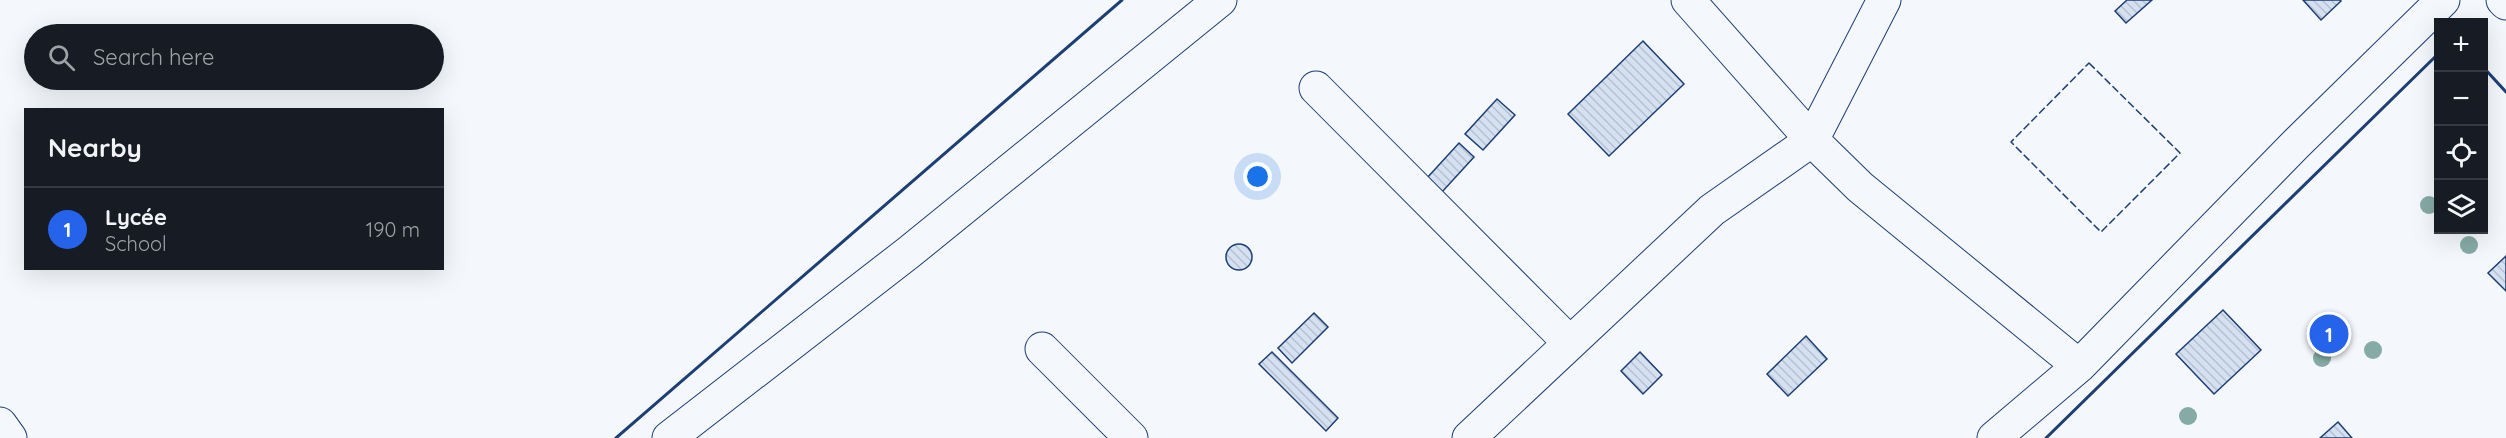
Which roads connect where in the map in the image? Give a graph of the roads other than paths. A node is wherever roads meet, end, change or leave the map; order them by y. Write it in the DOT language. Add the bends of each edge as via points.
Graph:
graph roads {
  1 [pos="1220,0"];
  2 [pos="1688,0"];
  3 [pos="1884,0"];
  4 [pos="2443,0"];
  5 [pos="2503,0"];
  6 [pos="2506,3"];
  7 [pos="1316,88"];
  8 [pos="1812,140"];
  9 [pos="1570,343"];
  10 [pos="1042,349"];
  11 [pos="2079,366"];
  12 [pos="0,424"];
  13 [pos="10,438"];
  14 [pos="669,438"];
  15 [pos="1131,438"];
  16 [pos="1469,438"];
  17 [pos="1994,438"];
  1 -- 14 [label="street" via="908,253"];
  2 -- 8 [label="street"];
  3 -- 8 [label="street"];
  4 -- 11 [label="street"];
  5 -- 6 [label="street"];
  7 -- 9 [label="street"];
  8 -- 9 [label="street" via="1712,210"];
  8 -- 11 [label="street" via="1860,187"];
  9 -- 16 [label="street"];
  10 -- 15 [label="street"];
  11 -- 17 [label="street"];
  12 -- 13 [label="street"];
}
